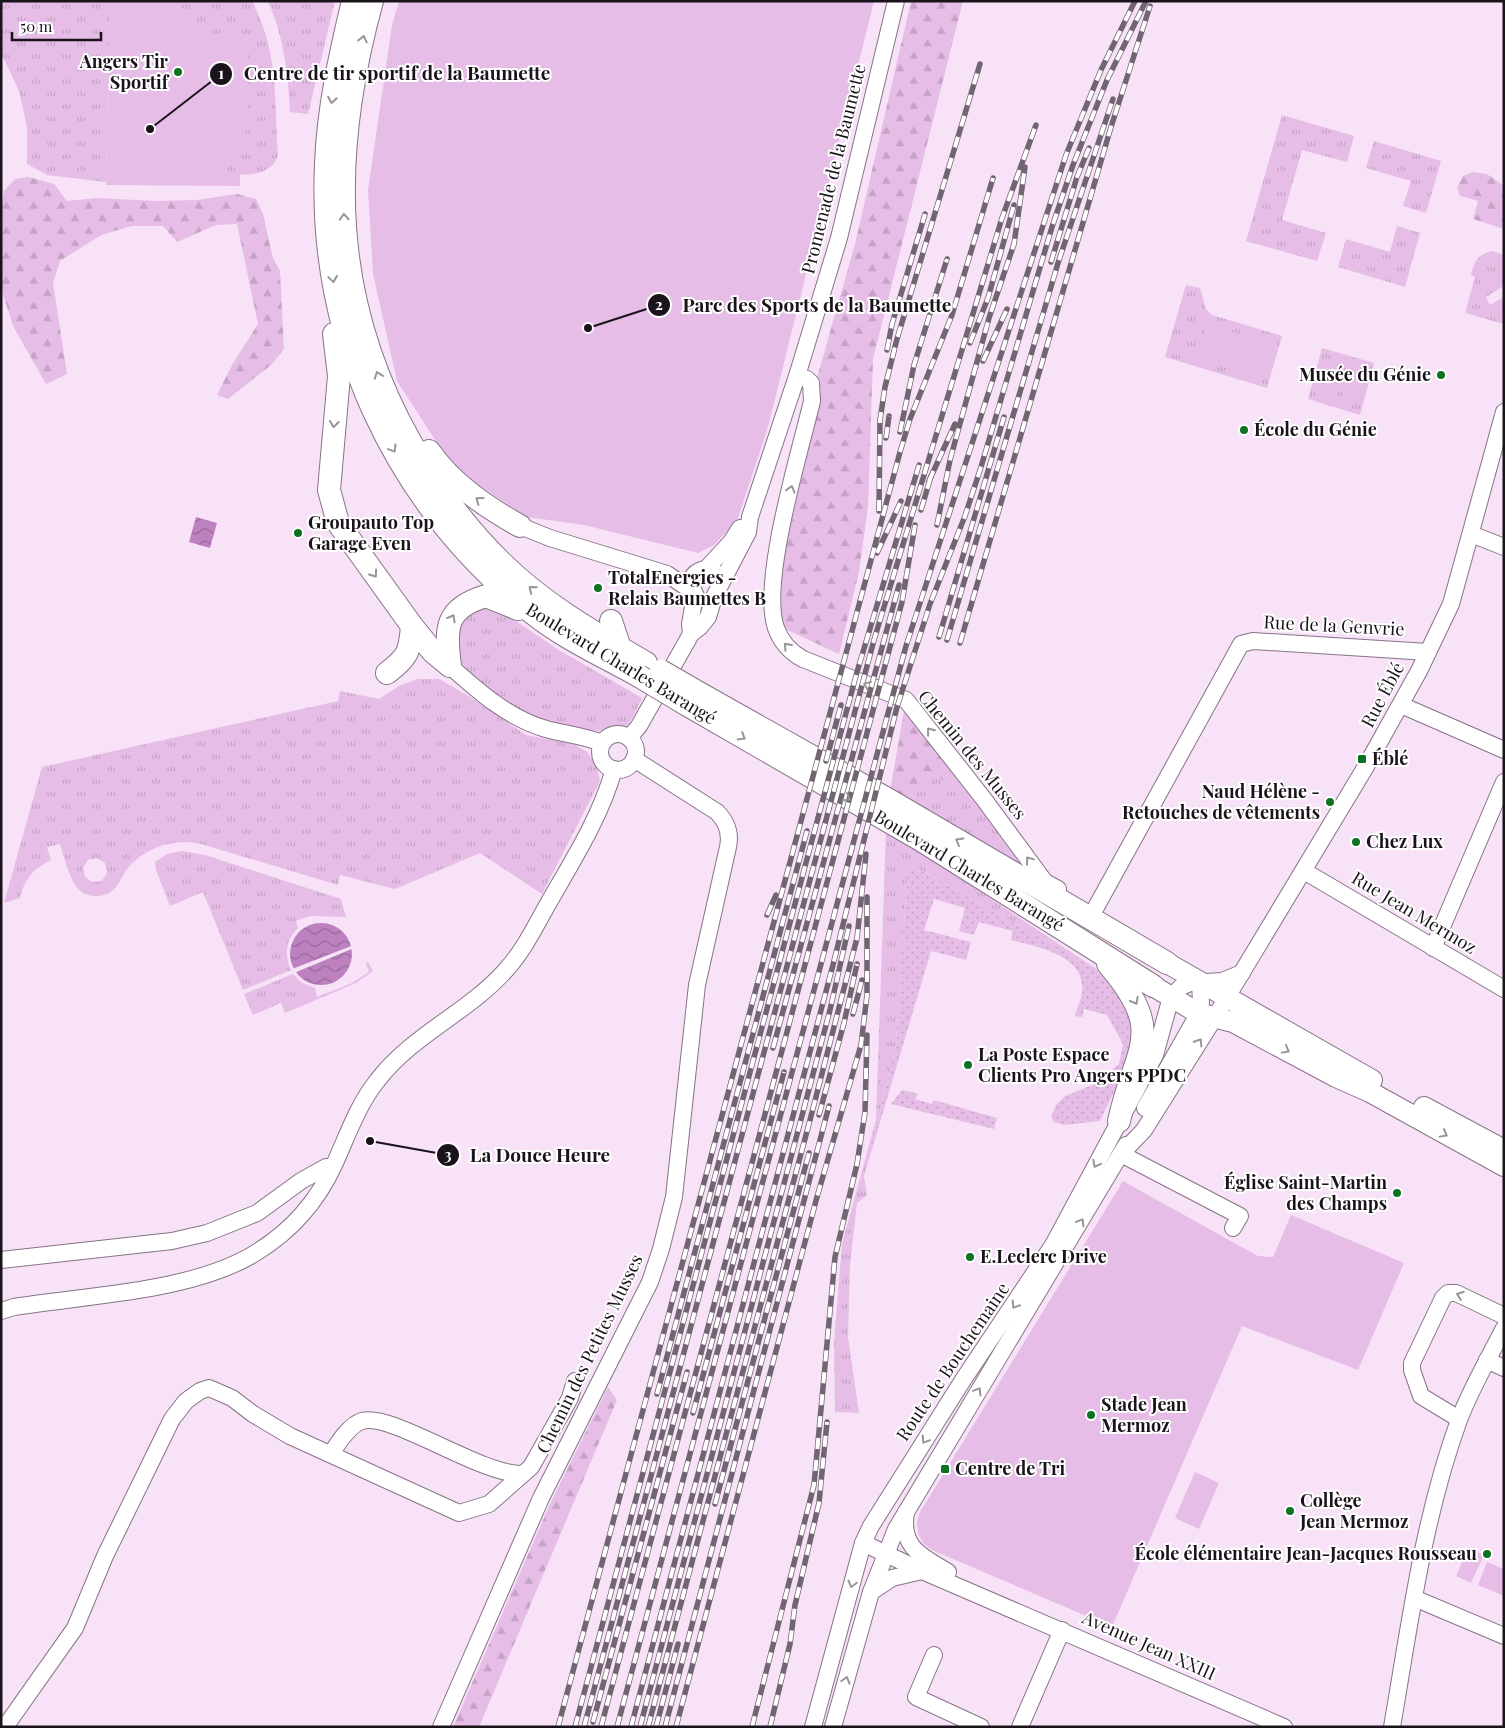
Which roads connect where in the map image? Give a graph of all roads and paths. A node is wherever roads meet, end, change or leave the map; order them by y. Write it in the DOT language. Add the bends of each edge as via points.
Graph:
graph roads {
  1 [pos="353,1"];
  2 [pos="372,1"];
  3 [pos="896,1"];
  4 [pos="337,307"];
  5 [pos="797,376"];
  6 [pos="1504,412"];
  7 [pos="398,420"];
  8 [pos="750,517"];
  9 [pos="520,526"];
  10 [pos="1471,534"];
  11 [pos="1504,548"];
  12 [pos="701,571"];
  13 [pos="667,574"];
  14 [pos="717,590"];
  15 [pos="693,593"];
  16 [pos="533,614"];
  17 [pos="611,621"];
  18 [pos="412,626"];
  19 [pos="691,634"];
  20 [pos="620,648"];
  21 [pos="1428,652"];
  22 [pos="450,666"];
  23 [pos="642,670"];
  24 [pos="387,673"];
  25 [pos="688,696"];
  26 [pos="1401,705"];
  27 [pos="629,738"];
  28 [pos="602,743"];
  29 [pos="1504,750"];
  30 [pos="634,759"];
  31 [pos="614,770"];
  32 [pos="1504,782"];
  33 [pos="1304,871"];
  34 [pos="1095,909"];
  35 [pos="1094,948"];
  36 [pos="1433,948"];
  37 [pos="1167,962"];
  38 [pos="1242,973"];
  39 [pos="1200,982"];
  40 [pos="1504,990"];
  41 [pos="1164,996"];
  42 [pos="1227,997"];
  43 [pos="1206,1015"];
  44 [pos="1247,1019"];
  45 [pos="1119,1121"];
  46 [pos="1504,1150"];
  47 [pos="1121,1154"];
  48 [pos="1504,1166"];
  49 [pos="332,1168"];
  50 [pos="302,1181"];
  51 [pos="320,1190"];
  52 [pos="1233,1228"];
  53 [pos="1,1260"];
  54 [pos="1,1311"];
  55 [pos="1504,1316"];
  56 [pos="1504,1328"];
  57 [pos="1488,1360"];
  58 [pos="1504,1368"];
  59 [pos="575,1381"];
  60 [pos="1459,1419"];
  61 [pos="331,1454"];
  62 [pos="522,1474"];
  63 [pos="907,1510"];
  64 [pos="863,1543"];
  65 [pos="885,1554"];
  66 [pos="922,1571"];
  67 [pos="871,1592"];
  68 [pos="1414,1598"];
  69 [pos="996,1602"];
  70 [pos="1062,1630"];
  71 [pos="1504,1636"];
  72 [pos="934,1655"];
  73 [pos="5,1727"];
  74 [pos="442,1727"];
  75 [pos="813,1727"];
  76 [pos="833,1727"];
  77 [pos="981,1727"];
  78 [pos="1020,1727"];
  79 [pos="1284,1727"];
  80 [pos="1392,1727"];
  1 -- 4 [label="highway, Boulevard Charles Barangé, one-way" via="333,98 326,164 329,246"];
  7 -- 2 [label="highway, Boulevard Charles Barangé, one-way" via="377,375 354,298 344,215 347,124 354,76"];
  3 -- 5 [label="street, Promenade de la Baumette" via="839,238"];
  4 -- 16 [label="highway, Boulevard Charles Barangé, one-way" via="367,398 414,484 445,528 474,560"];
  4 -- 18 [label="highway, one-way" via="332,323 339,376 329,490 338,523"];
  5 -- 8 [label="street, Promenade de la Baumette"];
  34 -- 5 [label="street, Chemin des Musses, one-way" via="1045,882 906,700 803,659 782,640 773,615 774,577 786,505 812,401 811,383"];
  6 -- 10 [label="street, Rue Éblé"];
  9 -- 7 [label="highway, one-way" via="459,486 418,436"];
  20 -- 7 [label="highway, Boulevard Charles Barangé, one-way" via="537,593 502,563 457,513 427,471"];
  8 -- 12 [label="street, Promenade de la Baumette"];
  8 -- 14 [label="street, Promenade de la Baumette" via="748,532"];
  9 -- 13 [label="street"];
  10 -- 11 [label="street"];
  10 -- 21 [label="street, Rue Éblé" via="1451,604"];
  12 -- 13 [label="street"];
  12 -- 14 [label="street" via="715,572"];
  12 -- 15 [label="street, Promenade de la Baumette" via="691,579"];
  13 -- 15 [label="street"];
  14 -- 15 [label="street" via="704,599"];
  14 -- 19 [label="street, Promenade de la Baumette" via="708,617"];
  15 -- 19 [label="street, Promenade de la Baumette"];
  22 -- 16 [label="highway, one-way" via="447,628 459,607 486,596"];
  16 -- 23 [label="highway, Boulevard Charles Barangé"];
  17 -- 20 [label="highway"];
  18 -- 22 [label="highway" via="432,652"];
  18 -- 24 [label="highway" via="410,648 403,660"];
  19 -- 27 [label="street, Promenade de la Baumette"];
  20 -- 23 [label="highway, Boulevard Charles Barangé"];
  21 -- 26 [label="street, Rue Éblé"];
  21 -- 34 [label="street, Rue de la Genvrie" via="1253,642 1241,644"];
  22 -- 28 [label="street" via="485,697 517,716 545,729"];
  23 -- 25 [label="highway, Boulevard Charles Barangé, bridge"];
  25 -- 35 [label="highway, Boulevard Charles Barangé, one-way"];
  37 -- 25 [label="highway, Boulevard Charles Barangé, one-way" via="906,810"];
  26 -- 29 [label="street"];
  26 -- 33 [label="street, Rue Éblé"];
  27 -- 28 [label="street" via="612,735"];
  27 -- 30 [label="street" via="635,748"];
  28 -- 31 [label="street" via="601,759"];
  30 -- 31 [label="street" via="626,768"];
  30 -- 74 [label="street, Chemin des Petites Musses" via="717,812 729,833 697,985 674,1197 662,1250 650,1282 541,1498"];
  31 -- 49 [label="street" via="580,848 506,971 389,1066 367,1095"];
  32 -- 36 [label="street"];
  33 -- 36 [label="street, Rue Jean Mermoz"];
  33 -- 38 [label="street, Rue Éblé"];
  34 -- 37 [label="street, Boulevard Charles Barangé" via="1136,933"];
  35 -- 41 [label="highway, Boulevard Charles Barangé"];
  35 -- 45 [label="highway, one-way" via="1136,1000 1143,1028 1141,1053 1124,1097"];
  36 -- 40 [label="street, Rue Jean Mermoz"];
  37 -- 39 [label="main road, Boulevard Charles Barangé"];
  38 -- 39 [label="street" via="1222,982"];
  38 -- 42 [label="street, Rue Éblé"];
  39 -- 41 [label="street" via="1184,985"];
  39 -- 42 [label="main road, Boulevard Charles Barangé"];
  39 -- 43 [label="street, Route de Bouchemaine" via="1201,1003"];
  41 -- 43 [label="main road, Boulevard Charles Barangé"];
  41 -- 45 [label="street, Route de Bouchemaine" via="1163,1031 1155,1055"];
  42 -- 43 [label="street, Rue Éblé"];
  42 -- 44 [label="main road, Boulevard Charles Barangé"];
  43 -- 44 [label="main road, Boulevard Charles Barangé"];
  47 -- 43 [label="street, Route de Bouchemaine, one-way"];
  44 -- 46 [label="main road" via="1338,1062"];
  44 -- 48 [label="main road, one-way" via="1336,1077 1370,1092"];
  45 -- 64 [label="street, Route de Bouchemaine, one-way" via="1035,1274 917,1452"];
  47 -- 52 [label="street" via="1240,1216"];
  63 -- 47 [label="street, Route de Bouchemaine, one-way"];
  49 -- 50 [label="street" via="326,1167"];
  49 -- 51 [label="street"];
  50 -- 51 [label="street" via="312,1183"];
  50 -- 53 [label="street" via="257,1212 207,1233 172,1241"];
  51 -- 54 [label="street" via="304,1214 283,1233 257,1252 223,1269 187,1281"];
  55 -- 60 [label="street, one-way" via="1456,1293 1448,1293 1442,1298 1412,1363 1421,1396"];
  56 -- 57 [label="street"];
  57 -- 58 [label="street"];
  57 -- 60 [label="street"];
  59 -- 62 [label="street" via="570,1398 543,1448 531,1467"];
  60 -- 68 [label="street" via="1430,1513"];
  61 -- 62 [label="street" via="459,1513 489,1504"];
  61 -- 62 [label="street" via="353,1427 360,1421 371,1419 464,1457 512,1474"];
  61 -- 73 [label="street" via="290,1436 232,1398 209,1388 186,1401 172,1419 105,1556 75,1628"];
  63 -- 65 [label="street, Route de Bouchemaine"];
  63 -- 69 [label="street, Avenue Jean XXIII" via="905,1529 921,1557"];
  64 -- 65 [label="street, Avenue Jean XXIII"];
  64 -- 75 [label="street, Route de Bouchemaine, one-way"];
  65 -- 66 [label="street, Avenue Jean XXIII"];
  65 -- 67 [label="street, Route de Bouchemaine"];
  66 -- 67 [label="street" via="892,1578"];
  66 -- 69 [label="street, Avenue Jean XXIII"];
  76 -- 67 [label="street, Route de Bouchemaine, one-way"];
  68 -- 71 [label="street"];
  68 -- 80 [label="street"];
  69 -- 70 [label="street, Avenue Jean XXIII"];
  70 -- 78 [label="street"];
  70 -- 79 [label="street, Avenue Jean XXIII"];
  72 -- 77 [label="street" via="916,1698"];
}
